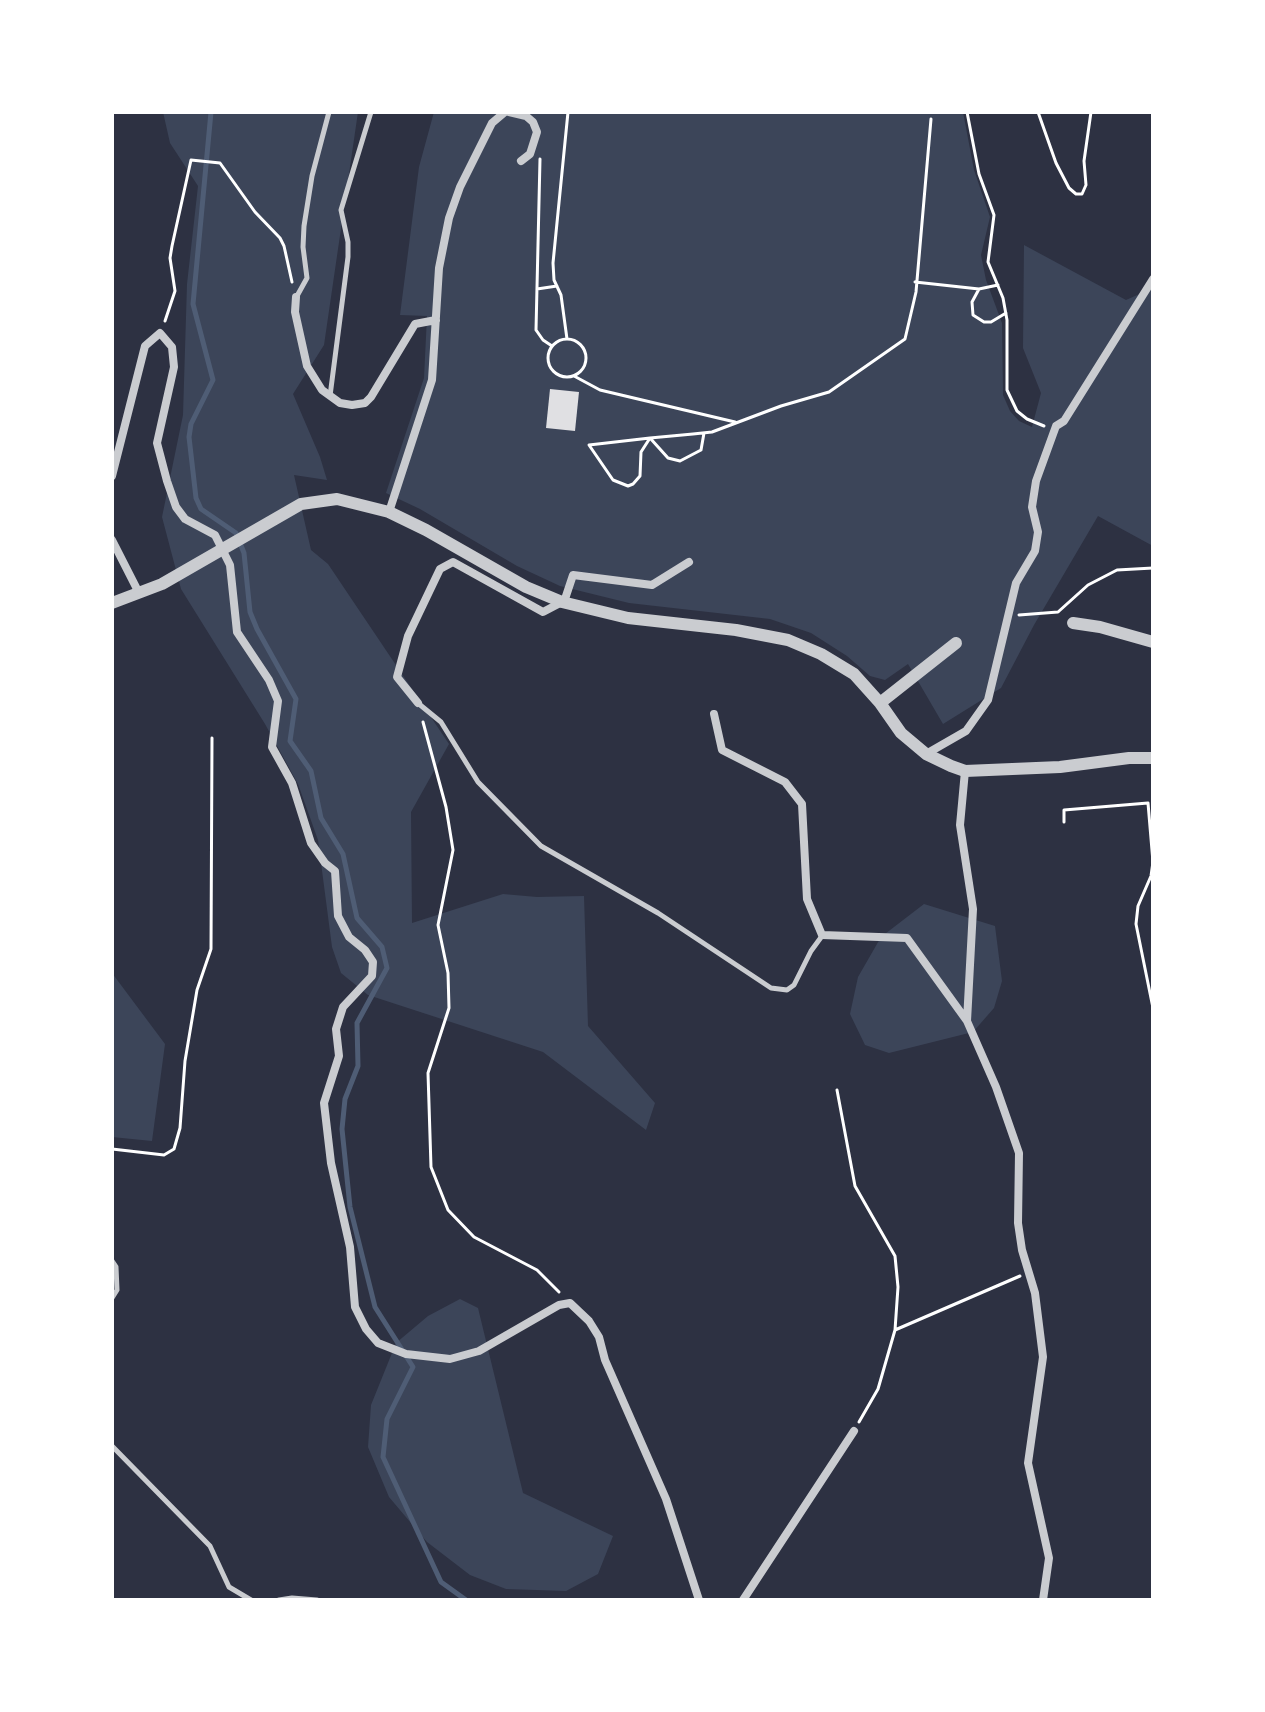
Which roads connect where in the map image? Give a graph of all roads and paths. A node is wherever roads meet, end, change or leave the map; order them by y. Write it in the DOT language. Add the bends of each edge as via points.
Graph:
graph roads {
  1 [pos="329,112"];
  2 [pos="371,112"];
  3 [pos="507,112"];
  4 [pos="568,112"];
  5 [pos="967,112"];
  6 [pos="1038,112"];
  7 [pos="1091,112"];
  8 [pos="931,119"];
  9 [pos="535,145"];
  10 [pos="521,161"];
  11 [pos="1153,279"];
  12 [pos="915,282"];
  13 [pos="998,285"];
  14 [pos="557,286"];
  15 [pos="537,289"];
  16 [pos="979,289"];
  17 [pos="296,297"];
  18 [pos="1006,313"];
  19 [pos="436,320"];
  20 [pos="160,333"];
  21 [pos="567,339"];
  22 [pos="552,346"];
  23 [pos="574,376"];
  24 [pos="330,397"];
  25 [pos="737,423"];
  26 [pos="1056,426"];
  27 [pos="704,433"];
  28 [pos="650,438"];
  29 [pos="112,476"];
  30 [pos="389,512"];
  31 [pos="112,540"];
  32 [pos="689,562"];
  33 [pos="1153,568"];
  34 [pos="139,593"];
  35 [pos="563,602"];
  36 [pos="112,603"];
  37 [pos="1007,616"];
  38 [pos="1073,623"];
  39 [pos="1153,642"];
  40 [pos="956,643"];
  41 [pos="418,703"];
  42 [pos="880,703"];
  43 [pos="714,714"];
  44 [pos="212,738"];
  45 [pos="926,754"];
  46 [pos="1153,758"];
  47 [pos="965,771"];
  48 [pos="1064,822"];
  49 [pos="822,935"];
  50 [pos="1153,1008"];
  51 [pos="967,1021"];
  52 [pos="837,1090"];
  53 [pos="112,1149"];
  54 [pos="112,1261"];
  55 [pos="1027,1273"];
  56 [pos="112,1298"];
  57 [pos="570,1303"];
  58 [pos="895,1330"];
  59 [pos="854,1431"];
  60 [pos="112,1446"];
  61 [pos="251,1600"];
  62 [pos="279,1600"];
  63 [pos="317,1600"];
  64 [pos="699,1600"];
  65 [pos="743,1600"];
  66 [pos="1043,1600"];
  1 -- 17 [label="lane" via="304,226 307,278"];
  2 -- 24 [label="lane" via="341,210 348,257"];
  3 -- 9 [label="street" via="533,122"];
  3 -- 19 [label="street" via="492,123 449,218"];
  4 -- 14 [label="path" via="553,263"];
  5 -- 13 [label="path" via="979,174 994,215 988,262"];
  6 -- 7 [label="path" via="1069,188 1082,194"];
  8 -- 12 [label="path"];
  9 -- 10 [label="street"];
  9 -- 15 [label="path" via="540,152"];
  11 -- 26 [label="street"];
  12 -- 16 [label="path"];
  12 -- 25 [label="path" via="907,333 900,344 829,392"];
  13 -- 16 [label="path"];
  13 -- 18 [label="path"];
  14 -- 15 [label="path"];
  14 -- 21 [label="path"];
  15 -- 22 [label="path" via="536,330"];
  16 -- 18 [label="path" via="973,315 991,322"];
  17 -- 20 [label="path" via="280,238 220,163 191,160 170,258 175,291"];
  17 -- 24 [label="street" via="307,366"];
  18 -- 26 [label="path" via="1011,401 1027,419"];
  19 -- 24 [label="street" via="415,324 365,403 352,405"];
  19 -- 30 [label="street" via="432,380"];
  20 -- 29 [label="street" via="145,346"];
  20 -- 57 [label="street" via="172,347 174,367 157,443 171,494 185,519 215,535 230,565 237,632 278,701 272,747 292,783 311,843 335,871 338,916 373,962 372,976 343,1007 336,1029 339,1056 324,1103 350,1247 355,1307 378,1343 406,1354 450,1359 479,1351"];
  21 -- 22 [label="path"];
  21 -- 23 [label="path" via="581,344 587,358"];
  22 -- 23 [label="path" via="548,358 553,372"];
  23 -- 25 [label="path" via="600,390"];
  25 -- 27 [label="path"];
  26 -- 37 [label="street" via="1036,481 1035,551 1016,583"];
  27 -- 28 [label="path"];
  27 -- 28 [label="path" via="701,450 680,461 668,458"];
  28 -- 28 [label="path" via="641,452 640,476 628,486 613,480 589,445"];
  30 -- 34 [label="street" via="337,499 301,504"];
  30 -- 35 [label="street"];
  31 -- 34 [label="street"];
  32 -- 35 [label="street" via="652,585 573,575"];
  33 -- 37 [label="path" via="1117,570 1088,585 1058,612"];
  34 -- 36 [label="street"];
  35 -- 41 [label="street" via="543,612 453,562 440,569 408,636 397,677"];
  35 -- 42 [label="street" via="628,618 788,640 854,674"];
  37 -- 45 [label="street" via="988,700 966,731"];
  38 -- 39 [label="street"];
  40 -- 42 [label="street"];
  41 -- 49 [label="lane" via="441,722 478,782 541,846 658,913 771,988 787,990 794,985"];
  41 -- 57 [label="path" via="453,850 438,925 449,1008 428,1073 431,1167 448,1210 474,1237 537,1270"];
  42 -- 45 [label="street" via="901,733"];
  43 -- 49 [label="street" via="722,750 785,782 802,804 807,899"];
  44 -- 53 [label="path" via="211,949 197,990 180,1128 174,1149 164,1155"];
  45 -- 47 [label="street"];
  46 -- 47 [label="street"];
  47 -- 51 [label="street" via="960,825 973,909"];
  48 -- 50 [label="path" via="1064,810 1148,803 1153,862 1136,924"];
  49 -- 51 [label="street" via="907,938"];
  51 -- 55 [label="street" via="1019,1153 1018,1223"];
  52 -- 58 [label="path" via="855,1186 895,1256"];
  54 -- 56 [label="lane" via="117,1290"];
  55 -- 58 [label="path"];
  55 -- 66 [label="street" via="1035,1293 1043,1357 1028,1463 1049,1558"];
  57 -- 64 [label="street" via="599,1337 666,1499"];
  58 -- 59 [label="path" via="878,1389"];
  59 -- 65 [label="street"];
  60 -- 61 [label="lane" via="210,1546 229,1587"];
  62 -- 63 [label="lane"];
}
